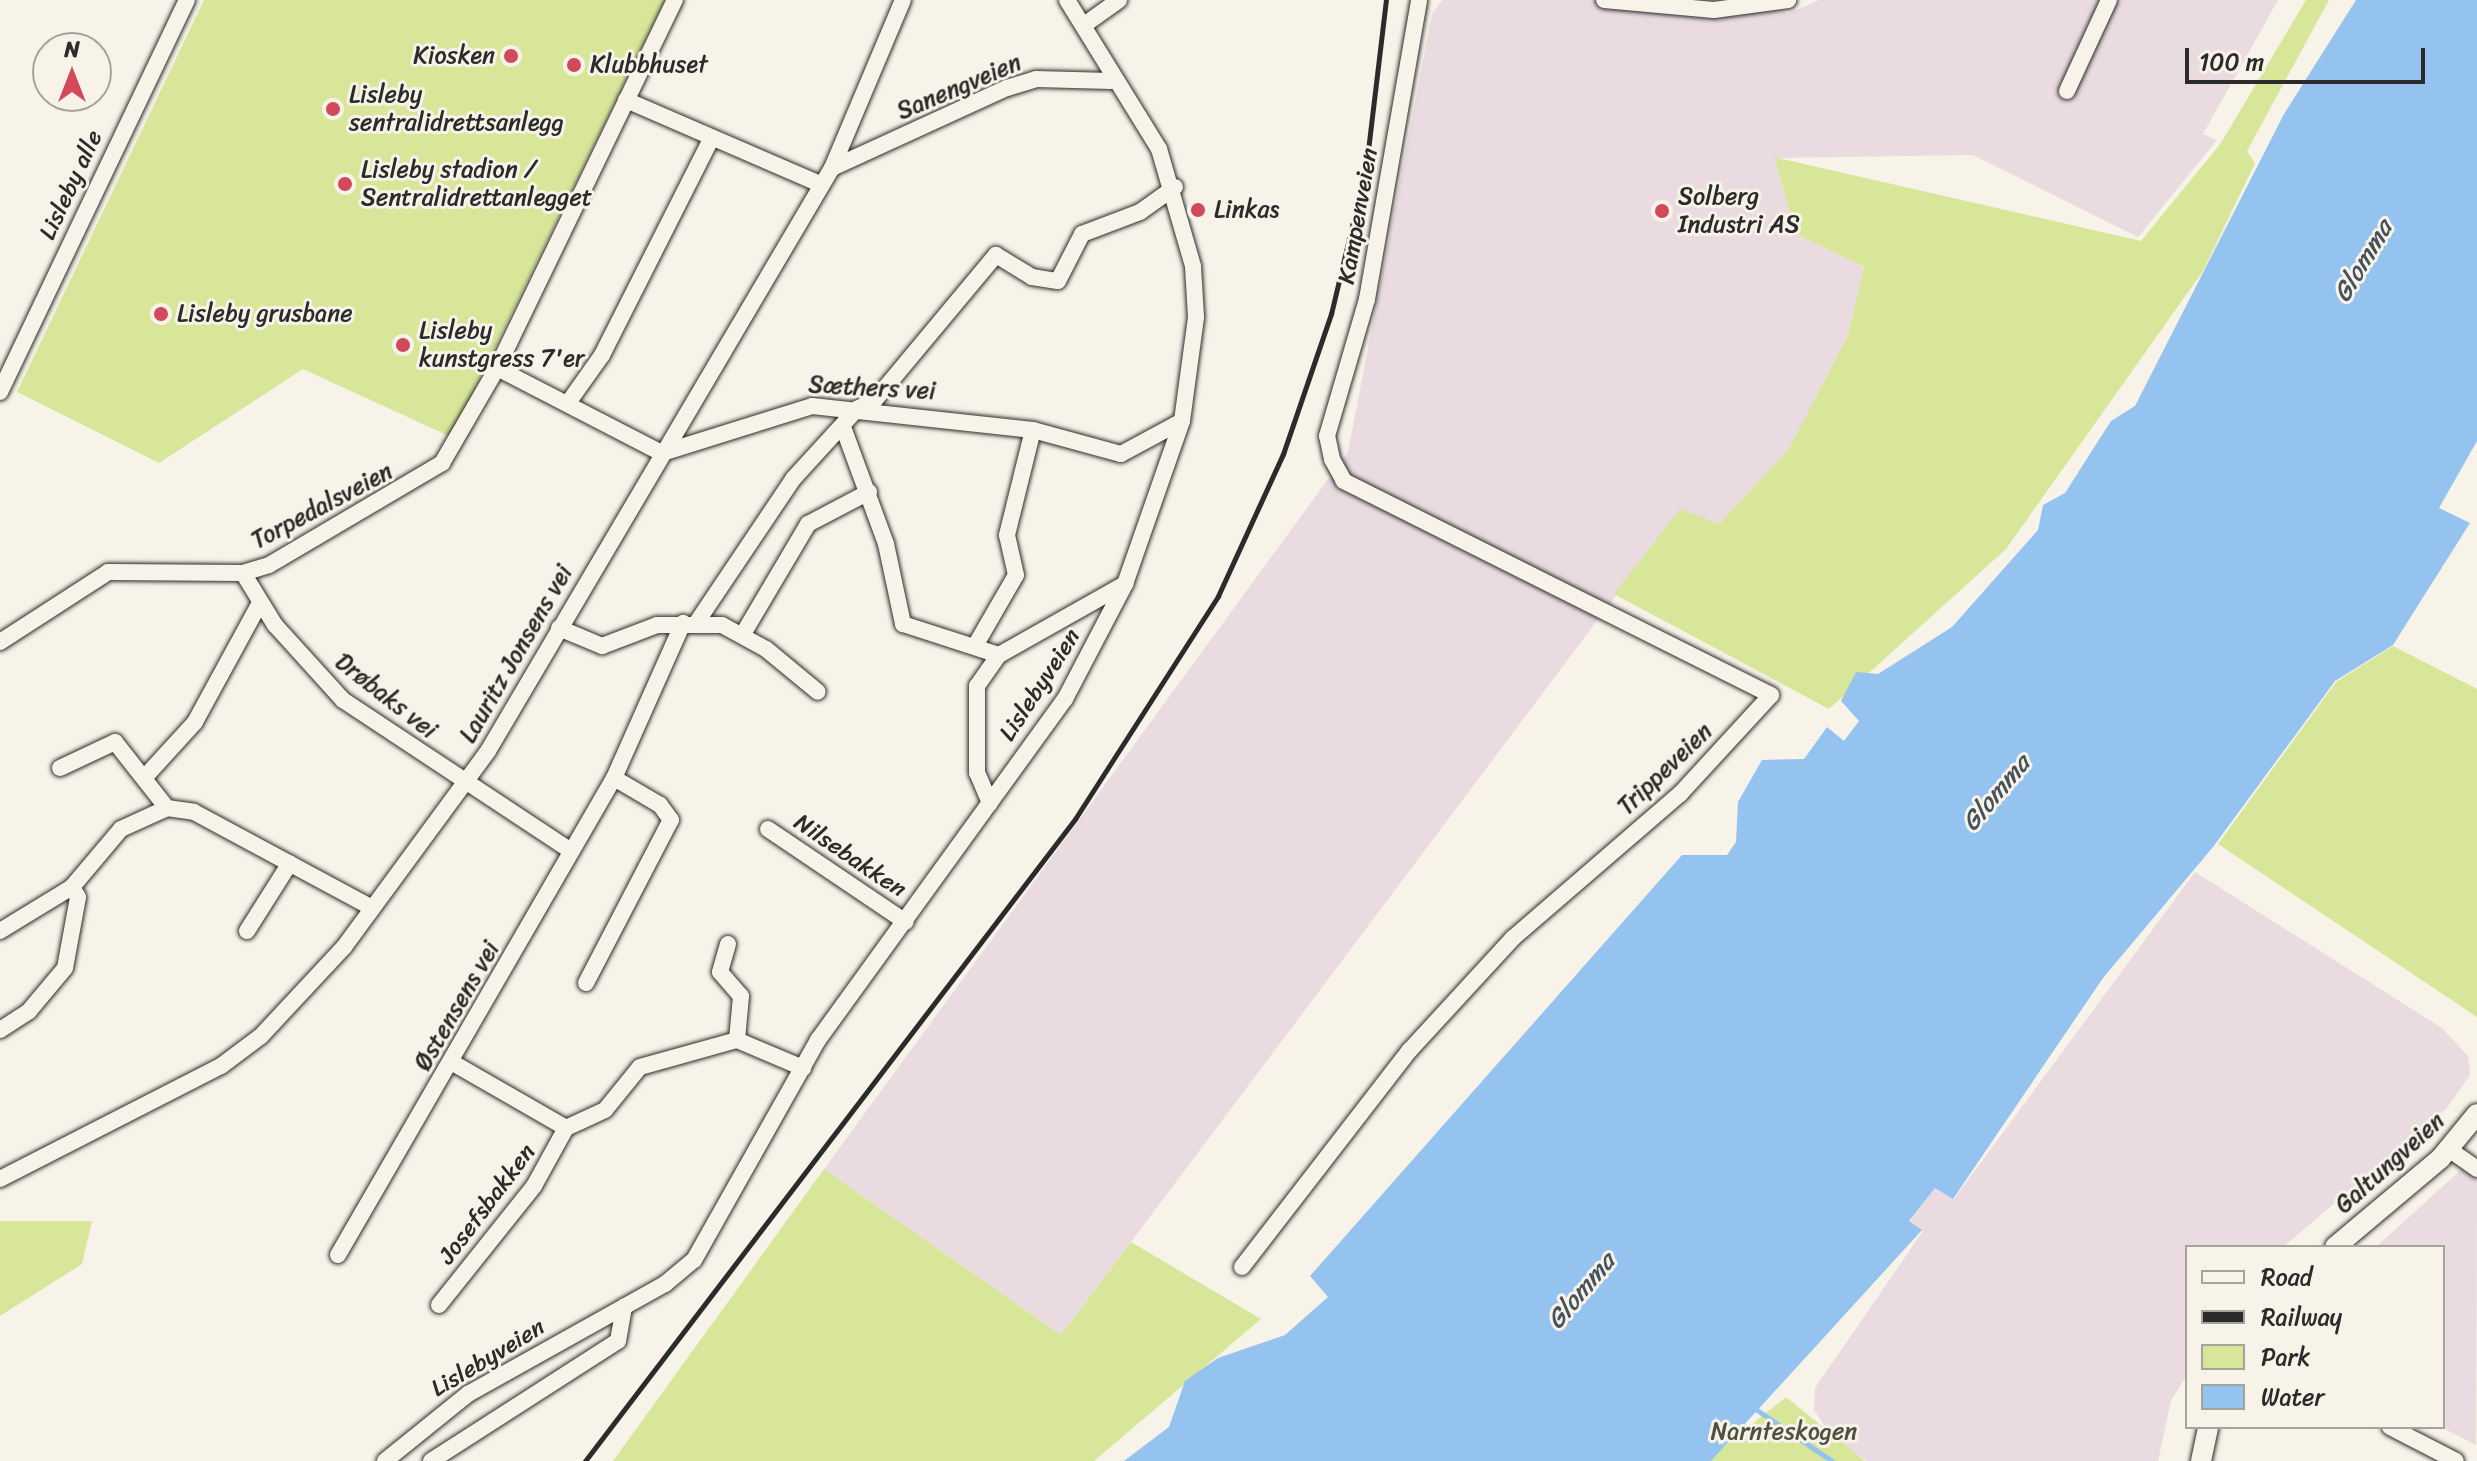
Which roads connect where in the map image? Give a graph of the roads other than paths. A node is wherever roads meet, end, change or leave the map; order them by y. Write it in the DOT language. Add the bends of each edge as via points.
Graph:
graph roads {
  1 [pos="187,0"];
  2 [pos="675,0"];
  3 [pos="903,0"];
  4 [pos="1067,0"];
  5 [pos="1419,0"];
  6 [pos="1604,0"];
  7 [pos="1788,0"];
  8 [pos="2109,0"];
  9 [pos="1109,2"];
  10 [pos="1084,25"];
  11 [pos="1111,81"];
  12 [pos="2067,91"];
  13 [pos="626,100"];
  14 [pos="711,139"];
  15 [pos="832,168"];
  16 [pos="820,184"];
  17 [pos="1175,187"];
  18 [pos="497,368"];
  19 [pos="0,392"];
  20 [pos="568,403"];
  21 [pos="857,409"];
  22 [pos="1182,421"];
  23 [pos="843,427"];
  24 [pos="1033,430"];
  25 [pos="1327,436"];
  26 [pos="662,453"];
  27 [pos="869,492"];
  28 [pos="243,573"];
  29 [pos="1125,584"];
  30 [pos="260,603"];
  31 [pos="690,622"];
  32 [pos="559,628"];
  33 [pos="743,634"];
  34 [pos="0,642"];
  35 [pos="975,646"];
  36 [pos="999,655"];
  37 [pos="818,692"];
  38 [pos="60,768"];
  39 [pos="145,777"];
  40 [pos="614,778"];
  41 [pos="464,783"];
  42 [pos="990,803"];
  43 [pos="167,808"];
  44 [pos="768,829"];
  45 [pos="571,851"];
  46 [pos="290,863"];
  47 [pos="72,887"];
  48 [pos="372,908"];
  49 [pos="906,922"];
  50 [pos="0,931"];
  51 [pos="247,931"];
  52 [pos="728,944"];
  53 [pos="586,983"];
  54 [pos="0,1030"];
  55 [pos="737,1040"];
  56 [pos="453,1063"];
  57 [pos="803,1068"];
  58 [pos="2477,1114"];
  59 [pos="566,1128"];
  60 [pos="2450,1150"];
  61 [pos="2477,1169"];
  62 [pos="0,1179"];
  63 [pos="2337,1245"];
  64 [pos="338,1255"];
  65 [pos="1242,1267"];
  66 [pos="439,1305"];
  67 [pos="624,1307"];
  68 [pos="2208,1429"];
  69 [pos="2394,1429"];
  70 [pos="385,1461"];
  71 [pos="431,1461"];
  72 [pos="2201,1461"];
  73 [pos="2456,1461"];
  1 -- 19 [label="street, Lisleby alle"];
  2 -- 13 [label="street"];
  3 -- 15 [label="street, Lauritz Jonsens vei"];
  4 -- 10 [label="street, Lislebyveien"];
  5 -- 25 [label="street, Kampenveien" via="1367,299"];
  6 -- 7 [label="street" via="1714,10"];
  8 -- 12 [label="street"];
  9 -- 10 [label="street"];
  10 -- 11 [label="street, Lislebyveien"];
  11 -- 15 [label="street, Sanengveien" via="1036,79 1007,88"];
  11 -- 17 [label="street, Lislebyveien" via="1159,149"];
  13 -- 14 [label="street"];
  13 -- 18 [label="street"];
  14 -- 16 [label="street"];
  14 -- 20 [label="street" via="602,355"];
  15 -- 16 [label="street, Lauritz Jonsens vei"];
  16 -- 26 [label="street, Lauritz Jonsens vei"];
  17 -- 21 [label="street, Østensens vei" via="1140,212 1082,234 1058,281 1032,277 996,255 875,400"];
  17 -- 22 [label="street, Lislebyveien" via="1196,317"];
  18 -- 20 [label="street"];
  18 -- 28 [label="street, Torpedalsveien" via="442,463 291,556"];
  20 -- 26 [label="street"];
  21 -- 23 [label="street, Østensens vei"];
  21 -- 24 [label="street, Sæthers vei"];
  21 -- 26 [label="street, Sæthers vei" via="793,408"];
  22 -- 24 [label="street, Sæthers vei" via="1121,454"];
  22 -- 29 [label="street, Lislebyveien"];
  23 -- 27 [label="street"];
  23 -- 31 [label="street, Østensens vei" via="768,510"];
  24 -- 35 [label="street" via="1007,535 1016,575"];
  25 -- 65 [label="street, Trippeveien" via="1344,481 1771,695 1680,794 1513,938 1410,1050"];
  26 -- 32 [label="street, Lauritz Jonsens vei"];
  27 -- 33 [label="street" via="808,524"];
  27 -- 35 [label="street" via="903,624"];
  28 -- 30 [label="street, Drøbaks vei"];
  28 -- 34 [label="street, Torpedalsveien" via="108,572"];
  29 -- 36 [label="street"];
  29 -- 42 [label="street, Lislebyveien" via="1065,699"];
  30 -- 39 [label="street" via="195,722"];
  30 -- 41 [label="street, Drøbaks vei" via="343,700"];
  31 -- 32 [label="street" via="602,646"];
  31 -- 33 [label="street"];
  31 -- 40 [label="street, Østensens vei"];
  32 -- 41 [label="street, Lauritz Jonsens vei"];
  33 -- 37 [label="street"];
  35 -- 36 [label="street"];
  36 -- 42 [label="street" via="977,686 977,773"];
  38 -- 39 [label="street" via="115,742"];
  39 -- 43 [label="street"];
  40 -- 45 [label="street, Østensens vei"];
  40 -- 53 [label="street" via="660,805 671,820"];
  41 -- 45 [label="street, Drøbaks vei"];
  41 -- 48 [label="street, Lauritz Jonsens vei"];
  42 -- 49 [label="street, Lislebyveien"];
  43 -- 46 [label="street" via="194,812"];
  43 -- 47 [label="street" via="108,840"];
  44 -- 49 [label="street, Nilsebakken"];
  45 -- 56 [label="street, Østensens vei"];
  46 -- 48 [label="street"];
  46 -- 51 [label="street"];
  47 -- 50 [label="street"];
  47 -- 54 [label="street" via="78,897 65,968 29,1011"];
  48 -- 62 [label="street, Lauritz Jonsens vei" via="293,1005 221,1066"];
  49 -- 57 [label="street, Lislebyveien"];
  52 -- 55 [label="street" via="720,972 741,996"];
  55 -- 57 [label="street"];
  55 -- 59 [label="street" via="640,1067 605,1110"];
  56 -- 59 [label="street, Josefsbakken"];
  56 -- 64 [label="street, Østensens vei"];
  57 -- 67 [label="street, Lislebyveien" via="717,1232 665,1284"];
  58 -- 60 [label="main road, Galtungveien"];
  59 -- 66 [label="street, Josefsbakken" via="534,1186"];
  60 -- 61 [label="street"];
  60 -- 63 [label="main road, Galtungveien"];
  67 -- 70 [label="street, Lislebyveien" via="468,1394"];
  67 -- 71 [label="street" via="618,1341"];
  68 -- 72 [label="main road"];
  69 -- 73 [label="street"];
}
